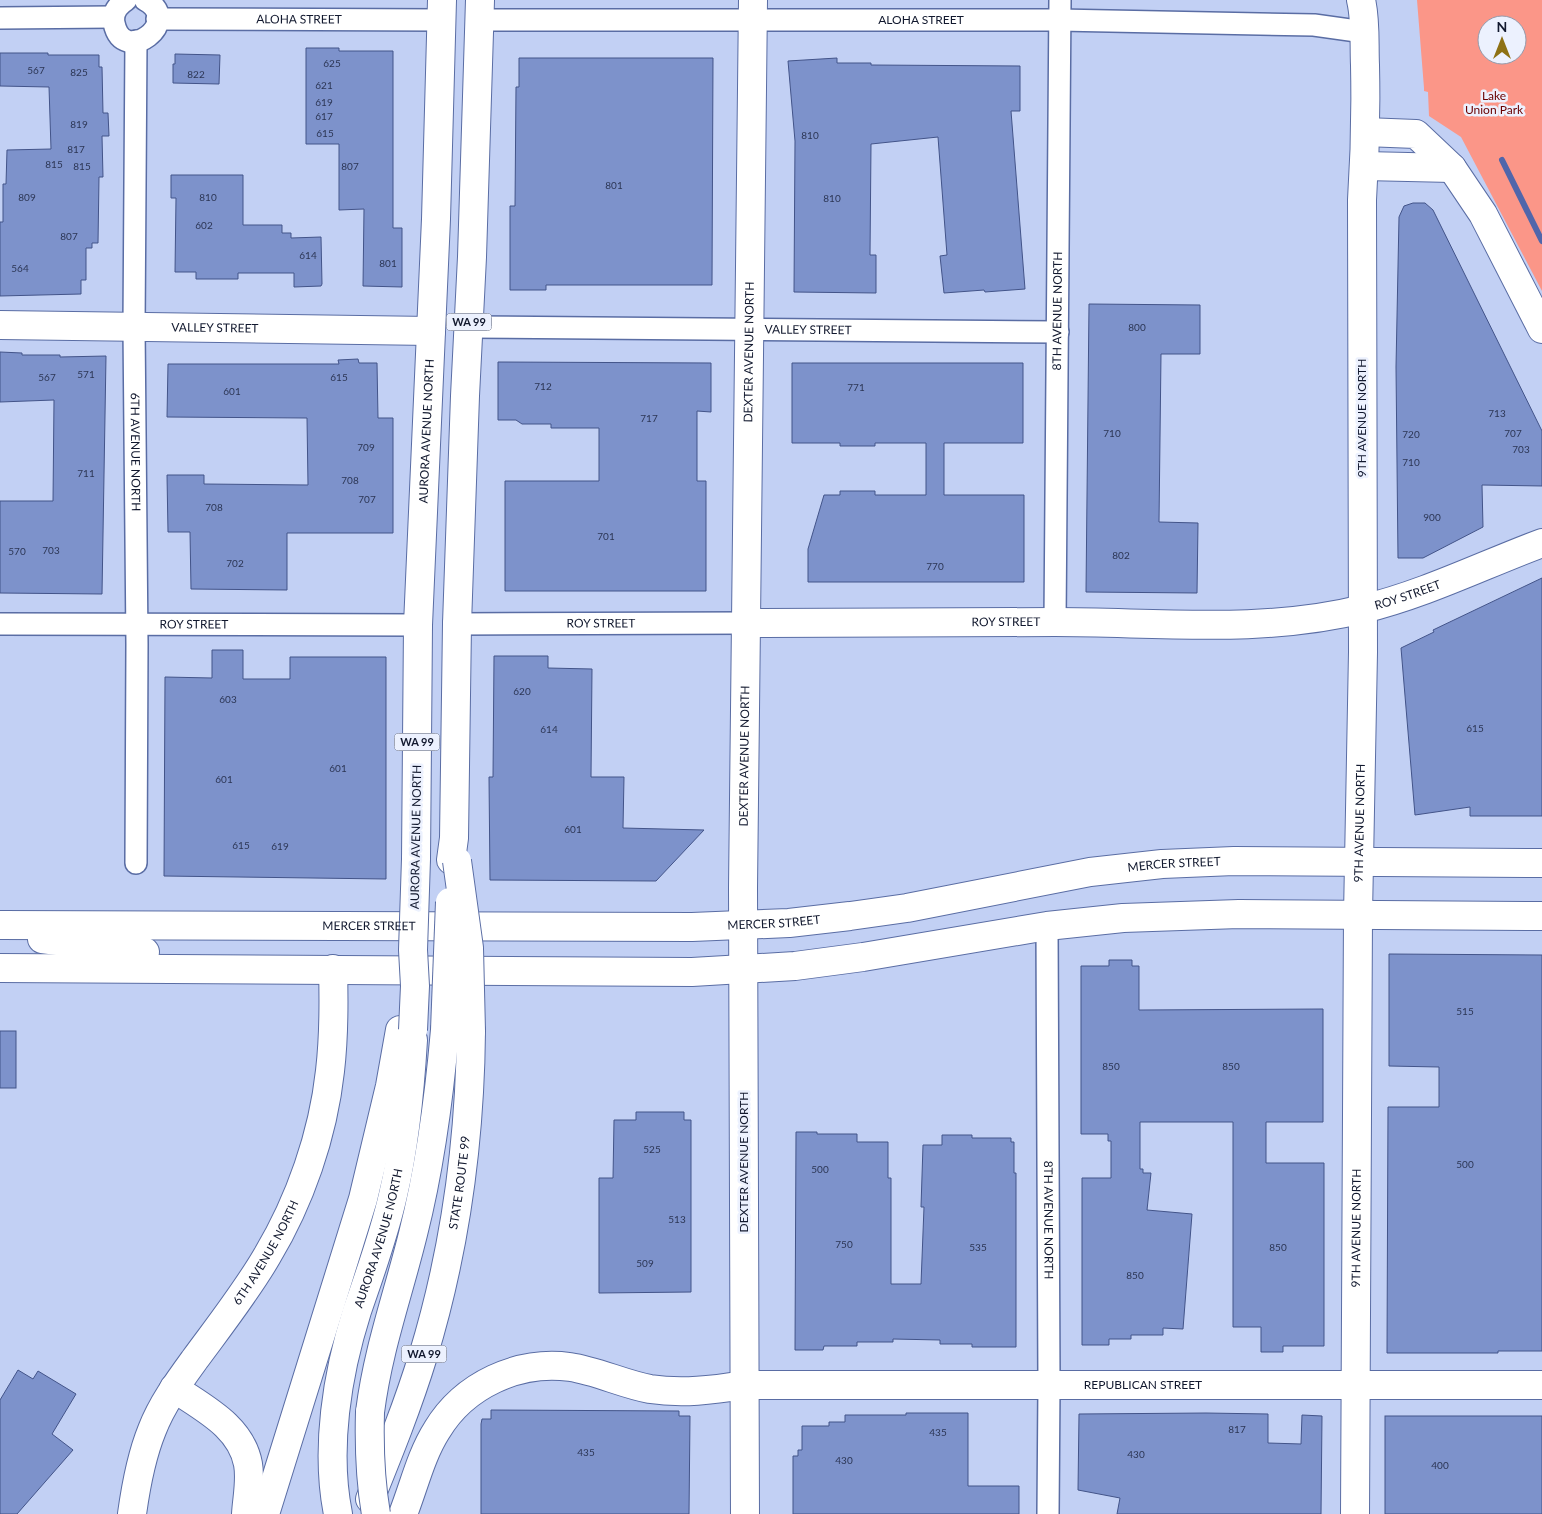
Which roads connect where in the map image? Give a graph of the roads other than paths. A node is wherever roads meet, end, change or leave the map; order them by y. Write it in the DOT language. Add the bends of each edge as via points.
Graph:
graph roads {
  1 [pos="145,0"];
  2 [pos="1361,0"];
  3 [pos="120,8"];
  4 [pos="442,10"];
  5 [pos="480,10"];
  6 [pos="753,10"];
  7 [pos="1059,10"];
  8 [pos="0,18"];
  9 [pos="157,19"];
  10 [pos="1364,32"];
  11 [pos="136,41"];
  12 [pos="1365,132"];
  13 [pos="1364,166"];
  14 [pos="1452,168"];
  15 [pos="0,325"];
  16 [pos="134,326"];
  17 [pos="469,327"];
  18 [pos="750,329"];
  19 [pos="1542,329"];
  20 [pos="431,331"];
  21 [pos="1058,332"];
  22 [pos="1542,542"];
  23 [pos="1362,609"];
  24 [pos="746,622"];
  25 [pos="1056,622"];
  26 [pos="0,624"];
  27 [pos="457,624"];
  28 [pos="137,625"];
  29 [pos="418,625"];
  30 [pos="1360,862"];
  31 [pos="136,863"];
  32 [pos="1542,863"];
  33 [pos="1358,915"];
  34 [pos="1542,916"];
  35 [pos="0,925"];
  36 [pos="743,926"];
  37 [pos="1046,926"];
  38 [pos="0,930"];
  39 [pos="0,968"];
  40 [pos="333,969"];
  41 [pos="744,970"];
  42 [pos="407,1030"];
  43 [pos="458,1030"];
  44 [pos="744,1385"];
  45 [pos="1049,1385"];
  46 [pos="1356,1385"];
  47 [pos="1542,1385"];
  48 [pos="174,1388"];
  49 [pos="132,1514"];
  50 [pos="246,1514"];
  51 [pos="265,1514"];
  52 [pos="338,1514"];
  53 [pos="364,1514"];
  54 [pos="376,1514"];
  55 [pos="403,1514"];
  56 [pos="745,1514"];
  57 [pos="1048,1514"];
  58 [pos="1355,1514"];
  1 -- 9 [label="street" via="154,7"];
  2 -- 10 [label="main road, 9TH AVENUE NORTH"];
  3 -- 8 [label="street"];
  3 -- 11 [label="street" via="114,22 119,35"];
  4 -- 9 [label="street, ALOHA STREET"];
  4 -- 20 [label="main road, AURORA AVENUE NORTH / WA 99"];
  5 -- 6 [label="street, ALOHA STREET" via="527,20"];
  5 -- 17 [label="main road, WA 99"];
  6 -- 7 [label="street, ALOHA STREET"];
  6 -- 18 [label="main road, DEXTER AVENUE NORTH"];
  7 -- 10 [label="street, ALOHA STREET" via="1314,25"];
  7 -- 21 [label="street, 8TH AVENUE NORTH"];
  9 -- 11 [label="street" via="151,35"];
  10 -- 12 [label="main road, 9TH AVENUE NORTH"];
  11 -- 16 [label="street, 6TH AVENUE NORTH"];
  12 -- 13 [label="main road, 9TH AVENUE NORTH"];
  12 -- 14 [label="main road" via="1416,134"];
  13 -- 14 [label="main road"];
  13 -- 23 [label="main road, 9TH AVENUE NORTH"];
  14 -- 19 [label="main road" via="1483,214"];
  15 -- 16 [label="main road, VALLEY STREET"];
  16 -- 20 [label="main road, VALLEY STREET"];
  16 -- 28 [label="street, 6TH AVENUE NORTH"];
  17 -- 18 [label="street, VALLEY STREET"];
  17 -- 27 [label="main road, WA 99"];
  18 -- 21 [label="street, VALLEY STREET"];
  18 -- 24 [label="main road, DEXTER AVENUE NORTH"];
  20 -- 29 [label="main road, AURORA AVENUE NORTH / WA 99"];
  21 -- 25 [label="street, 8TH AVENUE NORTH"];
  22 -- 23 [label="main road, ROY STREET" via="1409,595"];
  23 -- 25 [label="main road, ROY STREET" via="1272,624"];
  23 -- 30 [label="main road, 9TH AVENUE NORTH"];
  24 -- 25 [label="main road, ROY STREET"];
  24 -- 27 [label="street, ROY STREET"];
  24 -- 36 [label="main road, DEXTER AVENUE NORTH"];
  26 -- 28 [label="street, ROY STREET"];
  27 -- 43 [label="main road, WA 99, bridge" via="454,853"];
  28 -- 29 [label="street, ROY STREET"];
  28 -- 31 [label="street, 6TH AVENUE NORTH"];
  29 -- 42 [label="main road, AURORA AVENUE NORTH / WA 99, bridge" via="416,859"];
  30 -- 32 [label="main road, MERCER STREET"];
  30 -- 33 [label="main road, 9TH AVENUE NORTH"];
  30 -- 36 [label="main road, MERCER STREET" via="1198,862 1126,867 907,908 794,923"];
  33 -- 34 [label="main road"];
  33 -- 37 [label="main road" via="1187,915"];
  33 -- 46 [label="main road, 9TH AVENUE NORTH"];
  35 -- 36 [label="main road, MERCER STREET"];
  36 -- 41 [label="main road, DEXTER AVENUE NORTH"];
  37 -- 41 [label="main road" via="863,957"];
  37 -- 45 [label="street, 8TH AVENUE NORTH"];
  38 -- 40 [label="main road" via="135,952 324,955"];
  39 -- 40 [label="main road"];
  40 -- 41 [label="main road"];
  40 -- 48 [label="main road, 6TH AVENUE NORTH" via="334,1024 330,1073 321,1121 300,1190 268,1255"];
  41 -- 44 [label="main road, DEXTER AVENUE NORTH"];
  42 -- 51 [label="main road, WA 99" via="363,1199"];
  42 -- 52 [label="main road, AURORA AVENUE NORTH" via="410,1091 403,1144 393,1196 354,1321 335,1415 332,1472"];
  43 -- 53 [label="main road, STATE ROUTE 99 / WA 99" via="468,1113 447,1260 434,1318 411,1393"];
  43 -- 54 [label="main road, bridge" via="441,1077 427,1170 409,1250 380,1350 368,1447"];
  44 -- 45 [label="main road, REPUBLICAN STREET"];
  44 -- 55 [label="main road, REPUBLICAN STREET" via="714,1390 651,1389 569,1367 547,1366 503,1375 465,1397 437,1429"];
  44 -- 56 [label="main road, DEXTER AVENUE NORTH"];
  45 -- 46 [label="main road, REPUBLICAN STREET"];
  45 -- 57 [label="street, 8TH AVENUE NORTH"];
  46 -- 47 [label="main road, REPUBLICAN STREET"];
  46 -- 58 [label="main road, 9TH AVENUE NORTH"];
  48 -- 49 [label="main road, 6TH AVENUE NORTH" via="152,1429 143,1456"];
  48 -- 50 [label="main road" via="226,1424 244,1450 248,1465"];
}
